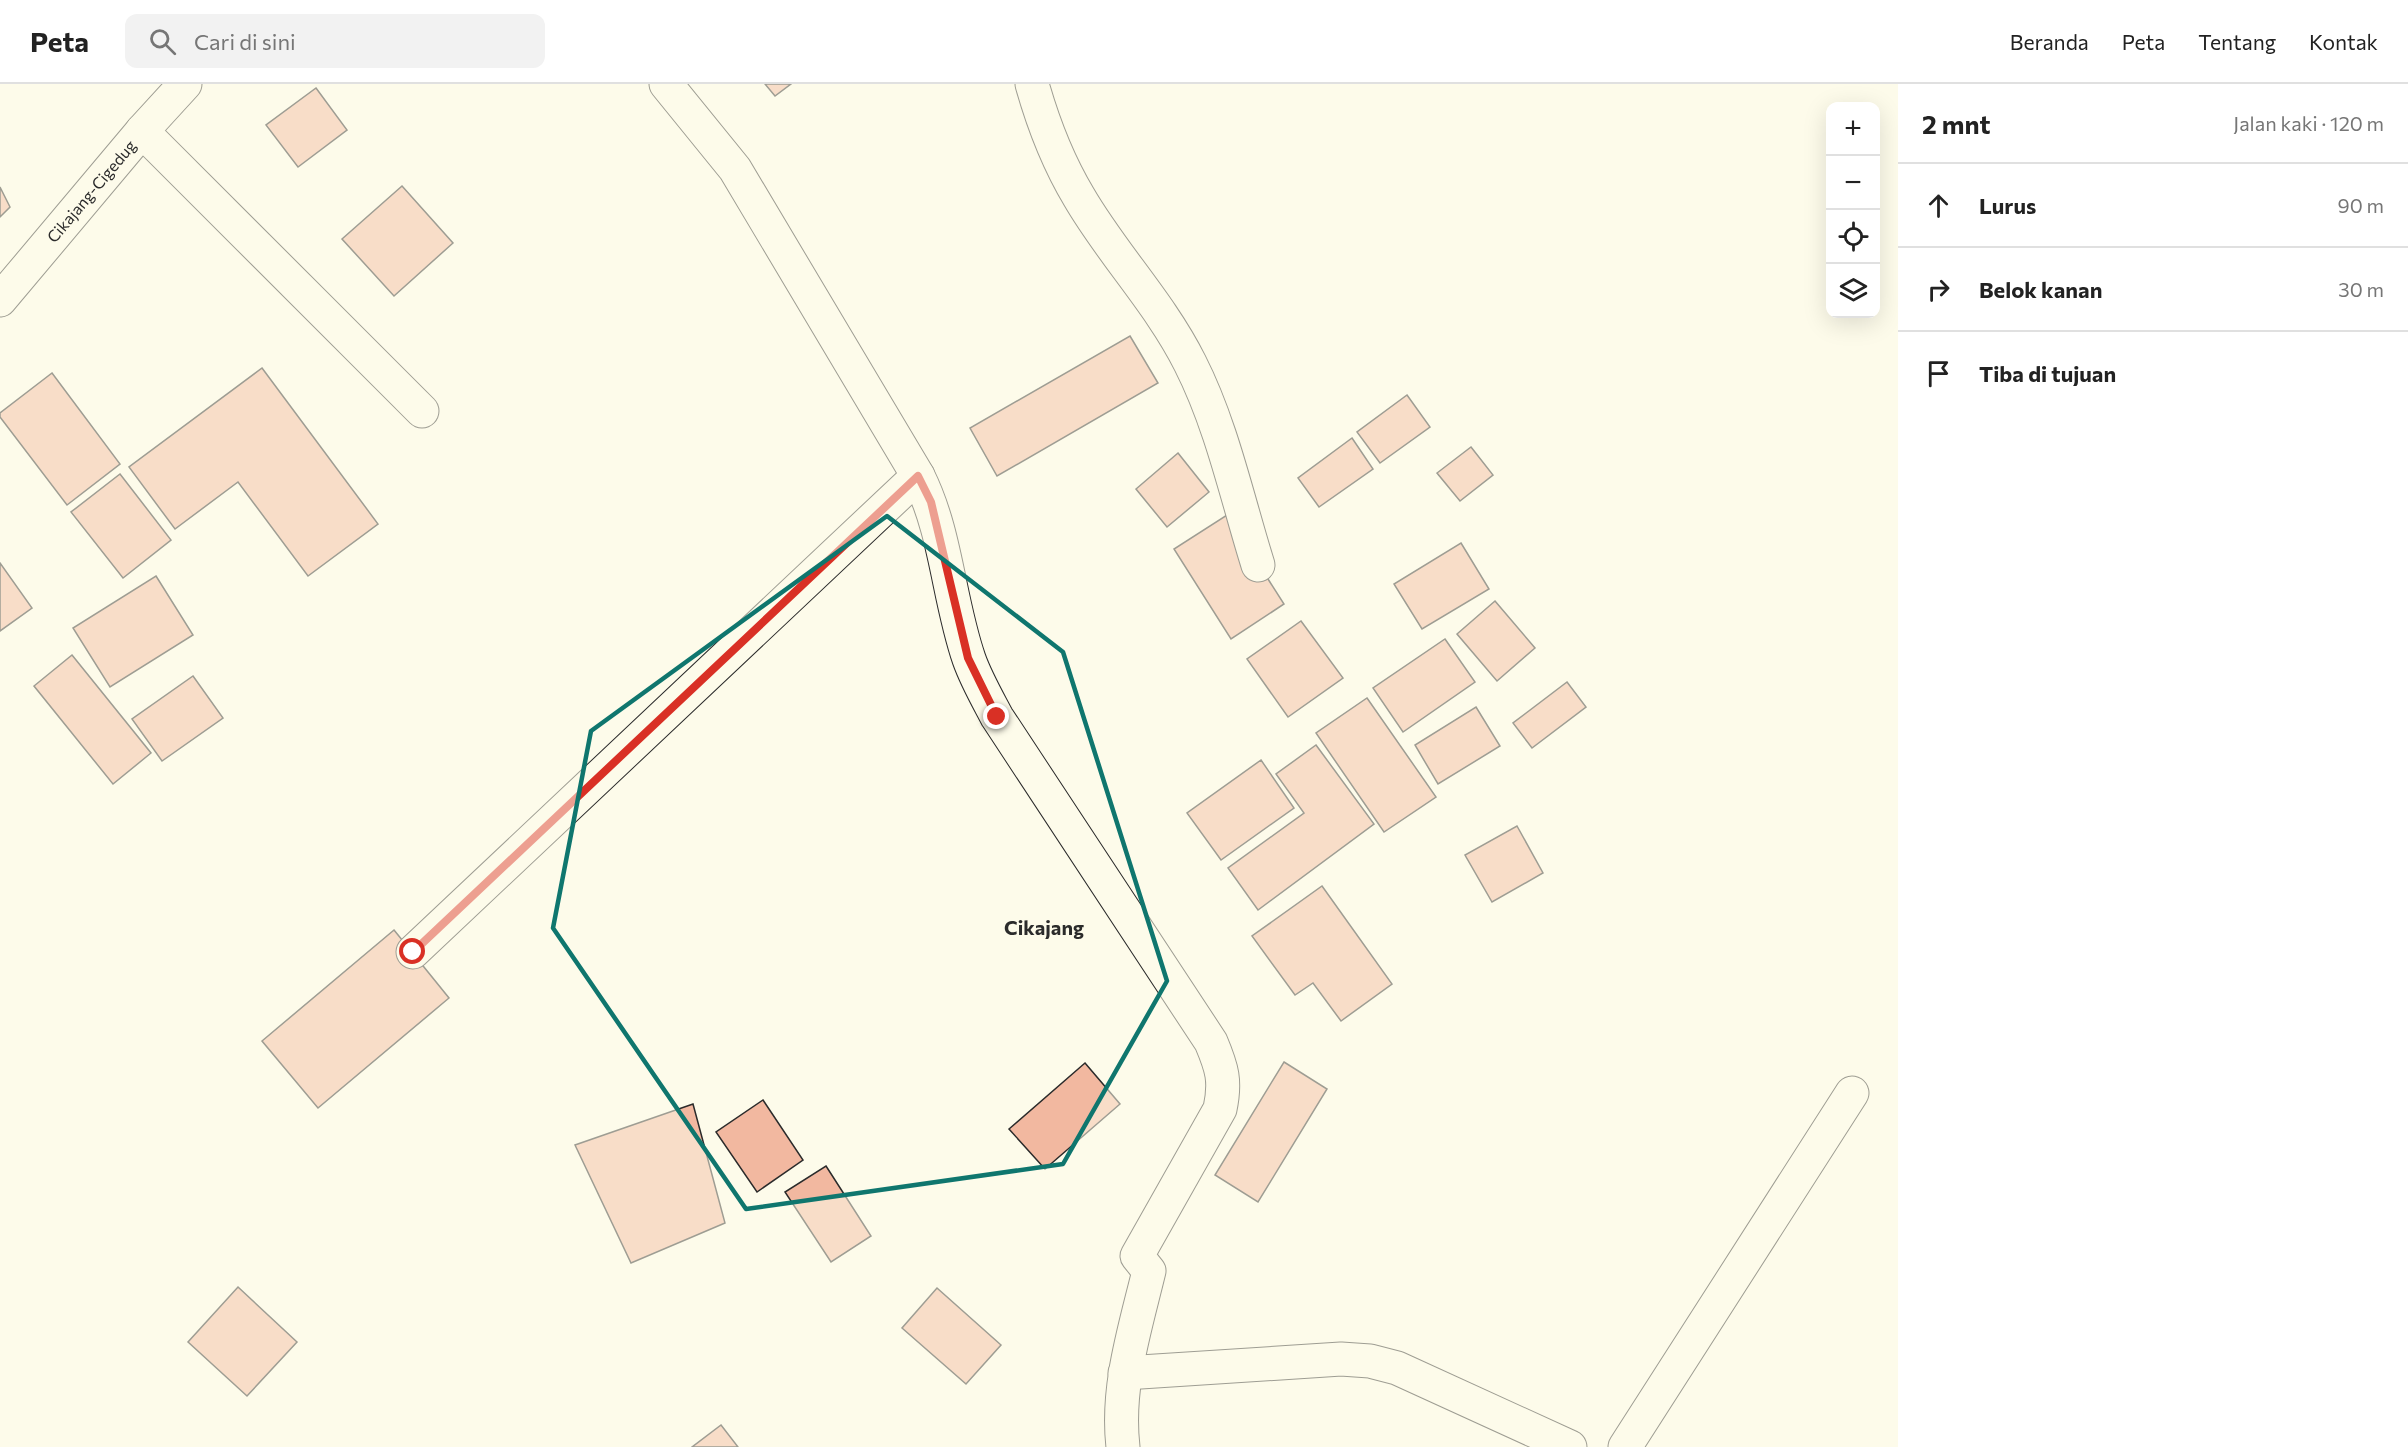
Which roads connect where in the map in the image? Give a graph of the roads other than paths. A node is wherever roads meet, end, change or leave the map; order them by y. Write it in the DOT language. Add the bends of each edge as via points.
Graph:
graph roads {
  1 [pos="185,84"];
  2 [pos="666,84"];
  3 [pos="1032,84"];
  4 [pos="142,131"];
  5 [pos="0,300"];
  6 [pos="422,411"];
  7 [pos="918,476"];
  8 [pos="1258,565"];
  9 [pos="413,952"];
  10 [pos="1852,1093"];
  11 [pos="1125,1373"];
  12 [pos="1124,1447"];
  13 [pos="1570,1447"];
  14 [pos="1624,1447"];
  1 -- 4 [label="street, Cikajang-Cigedug"];
  2 -- 7 [label="street" via="735,169"];
  3 -- 8 [label="street" via="1044,121 1079,198 1190,362 1210,406"];
  4 -- 5 [label="street, Cikajang-Cigedug"];
  4 -- 6 [label="street"];
  7 -- 9 [label="street"];
  7 -- 11 [label="street" via="931,502 963,640 977,680 997,717 1211,1042 1220,1064 1224,1087 1220,1108 1137,1256 1149,1271"];
  10 -- 14 [label="street"];
  11 -- 12 [label="street" via="1121,1400"];
  11 -- 13 [label="street" via="1341,1359 1370,1361 1397,1368"];
}
